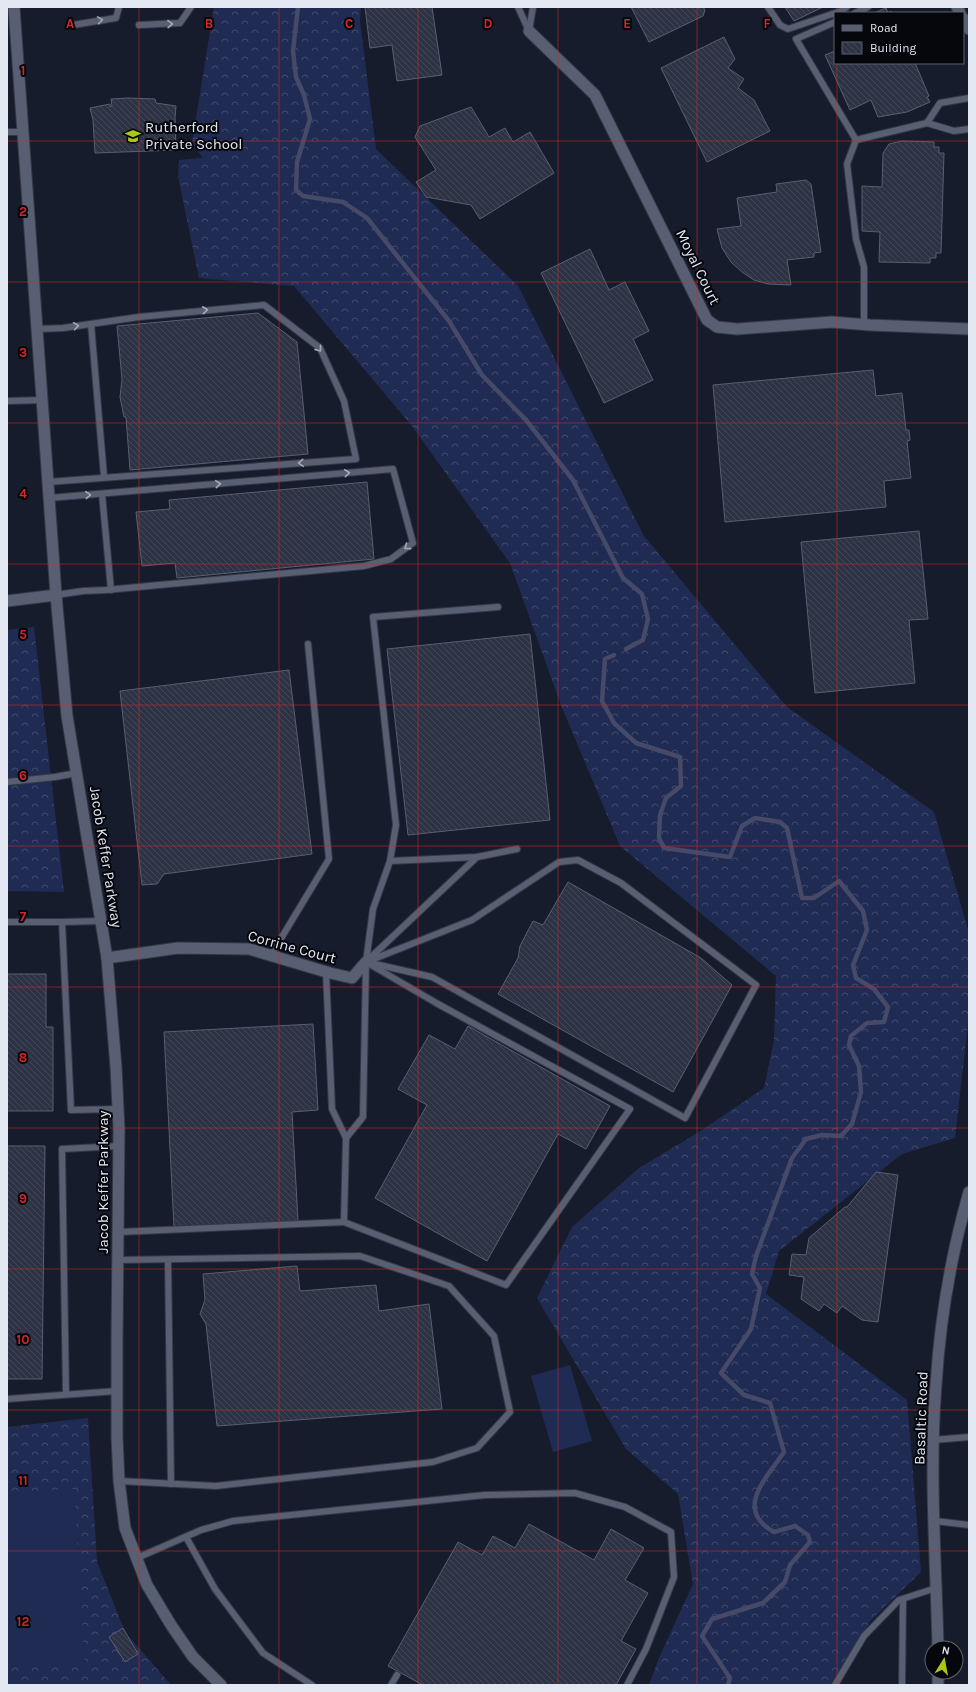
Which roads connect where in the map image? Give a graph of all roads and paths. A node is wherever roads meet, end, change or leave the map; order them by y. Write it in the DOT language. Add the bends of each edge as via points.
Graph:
graph roads {
  1 [pos="14,7"];
  2 [pos="119,7"];
  3 [pos="191,7"];
  4 [pos="518,7"];
  5 [pos="533,7"];
  6 [pos="768,7"];
  7 [pos="847,7"];
  8 [pos="868,7"];
  9 [pos="838,12"];
  10 [pos="857,12"];
  11 [pos="834,13"];
  12 [pos="834,22"];
  13 [pos="73,24"];
  14 [pos="139,25"];
  15 [pos="529,31"];
  16 [pos="969,98"];
  17 [pos="927,123"];
  18 [pos="969,129"];
  19 [pos="7,132"];
  20 [pos="23,132"];
  21 [pos="856,140"];
  22 [pos="92,324"];
  23 [pos="864,325"];
  24 [pos="38,329"];
  25 [pos="969,329"];
  26 [pos="42,400"];
  27 [pos="7,401"];
  28 [pos="104,477"];
  29 [pos="48,482"];
  30 [pos="102,494"];
  31 [pos="49,498"];
  32 [pos="111,590"];
  33 [pos="56,595"];
  34 [pos="7,601"];
  35 [pos="498,607"];
  36 [pos="308,644"];
  37 [pos="77,773"];
  38 [pos="7,782"];
  39 [pos="517,849"];
  40 [pos="477,857"];
  41 [pos="390,861"];
  42 [pos="101,921"];
  43 [pos="7,922"];
  44 [pos="62,922"];
  45 [pos="271,955"];
  46 [pos="107,958"];
  47 [pos="366,962"];
  48 [pos="326,972"];
  49 [pos="118,1109"];
  50 [pos="346,1138"];
  51 [pos="119,1146"];
  52 [pos="969,1192"];
  53 [pos="344,1222"];
  54 [pos="119,1232"];
  55 [pos="118,1260"];
  56 [pos="168,1260"];
  57 [pos="117,1391"];
  58 [pos="66,1394"];
  59 [pos="7,1399"];
  60 [pos="969,1437"];
  61 [pos="934,1440"];
  62 [pos="119,1481"];
  63 [pos="171,1484"];
  64 [pos="935,1521"];
  65 [pos="969,1525"];
  66 [pos="186,1537"];
  67 [pos="137,1558"];
  68 [pos="936,1588"];
  69 [pos="903,1599"];
  70 [pos="938,1640"];
  71 [pos="397,1675"];
  72 [pos="221,1685"];
  73 [pos="312,1685"];
  74 [pos="391,1685"];
  75 [pos="628,1685"];
  76 [pos="835,1685"];
  77 [pos="902,1685"];
  1 -- 20 [label="street, Jacob Keffer Parkway"];
  13 -- 2 [label="lane, one-way" via="116,18"];
  14 -- 3 [label="lane, one-way" via="180,24"];
  4 -- 15 [label="lane"];
  5 -- 15 [label="lane"];
  6 -- 11 [label="lane" via="780,25 788,28"];
  7 -- 9 [label="lane"];
  8 -- 10 [label="lane"];
  12 -- 21 [label="lane" via="796,39"];
  15 -- 23 [label="street, Moyal Court" via="595,95 707,320 717,327 737,329 832,322"];
  16 -- 17 [label="lane" via="940,103"];
  17 -- 18 [label="lane" via="954,131"];
  17 -- 21 [label="lane"];
  19 -- 20 [label="lane"];
  20 -- 24 [label="street, Jacob Keffer Parkway"];
  21 -- 23 [label="lane" via="847,164 856,239 864,267"];
  24 -- 22 [label="lane, one-way"];
  22 -- 28 [label="lane"];
  22 -- 28 [label="lane, one-way" via="264,305 320,348 344,401 356,459"];
  23 -- 25 [label="street, Moyal Court"];
  24 -- 26 [label="street, Jacob Keffer Parkway"];
  26 -- 27 [label="lane"];
  26 -- 29 [label="street, Jacob Keffer Parkway"];
  28 -- 29 [label="lane"];
  29 -- 31 [label="street, Jacob Keffer Parkway"];
  31 -- 30 [label="lane, one-way"];
  30 -- 32 [label="lane"];
  30 -- 32 [label="lane, one-way" via="393,469 413,543 391,559 364,566"];
  31 -- 33 [label="street, Jacob Keffer Parkway"];
  32 -- 33 [label="lane"];
  33 -- 34 [label="street"];
  33 -- 37 [label="street, Jacob Keffer Parkway" via="67,716"];
  35 -- 41 [label="lane" via="373,617 396,825"];
  36 -- 45 [label="lane" via="330,859"];
  37 -- 38 [label="lane"];
  37 -- 42 [label="street, Jacob Keffer Parkway"];
  39 -- 40 [label="lane"];
  40 -- 41 [label="lane"];
  40 -- 47 [label="lane"];
  41 -- 47 [label="lane" via="374,909"];
  42 -- 44 [label="lane"];
  42 -- 46 [label="street, Jacob Keffer Parkway"];
  43 -- 44 [label="lane"];
  44 -- 49 [label="lane" via="71,1110"];
  45 -- 46 [label="street, Corrine Court" via="248,949 178,948"];
  45 -- 48 [label="street, Corrine Court"];
  46 -- 49 [label="street, Jacob Keffer Parkway"];
  47 -- 47 [label="lane" via="432,977 685,1118 756,985 621,883 578,860 559,862 472,920"];
  47 -- 48 [label="street, Corrine Court" via="352,978"];
  47 -- 50 [label="lane" via="362,1117"];
  47 -- 53 [label="lane" via="630,1109 506,1285"];
  48 -- 50 [label="lane" via="332,1109"];
  49 -- 51 [label="street, Jacob Keffer Parkway"];
  50 -- 53 [label="lane"];
  51 -- 54 [label="street, Jacob Keffer Parkway"];
  51 -- 58 [label="lane" via="62,1149"];
  52 -- 61 [label="street, Basaltic Road" via="948,1278 936,1384"];
  53 -- 54 [label="lane"];
  54 -- 55 [label="street, Jacob Keffer Parkway"];
  55 -- 56 [label="lane"];
  55 -- 57 [label="street, Jacob Keffer Parkway"];
  56 -- 63 [label="lane"];
  56 -- 63 [label="lane" via="360,1256 449,1286 494,1336 510,1412 477,1448 433,1462 216,1486"];
  57 -- 58 [label="lane"];
  57 -- 62 [label="street, Jacob Keffer Parkway"];
  58 -- 59 [label="lane"];
  60 -- 61 [label="lane"];
  61 -- 64 [label="street, Basaltic Road"];
  62 -- 63 [label="lane"];
  62 -- 67 [label="street, Jacob Keffer Parkway" via="125,1528"];
  64 -- 65 [label="lane"];
  64 -- 68 [label="street, Basaltic Road"];
  66 -- 67 [label="lane"];
  66 -- 73 [label="lane" via="215,1589 263,1653"];
  66 -- 75 [label="lane" via="233,1521 485,1495 575,1493 625,1507 671,1532 674,1577 646,1649"];
  67 -- 72 [label="street, Jacob Keffer Parkway" via="147,1585 171,1625 194,1657"];
  68 -- 69 [label="lane"];
  68 -- 70 [label="street, Basaltic Road"];
  69 -- 76 [label="lane" via="899,1600 864,1636"];
  69 -- 77 [label="lane"];
  71 -- 74 [label="lane"];
}
